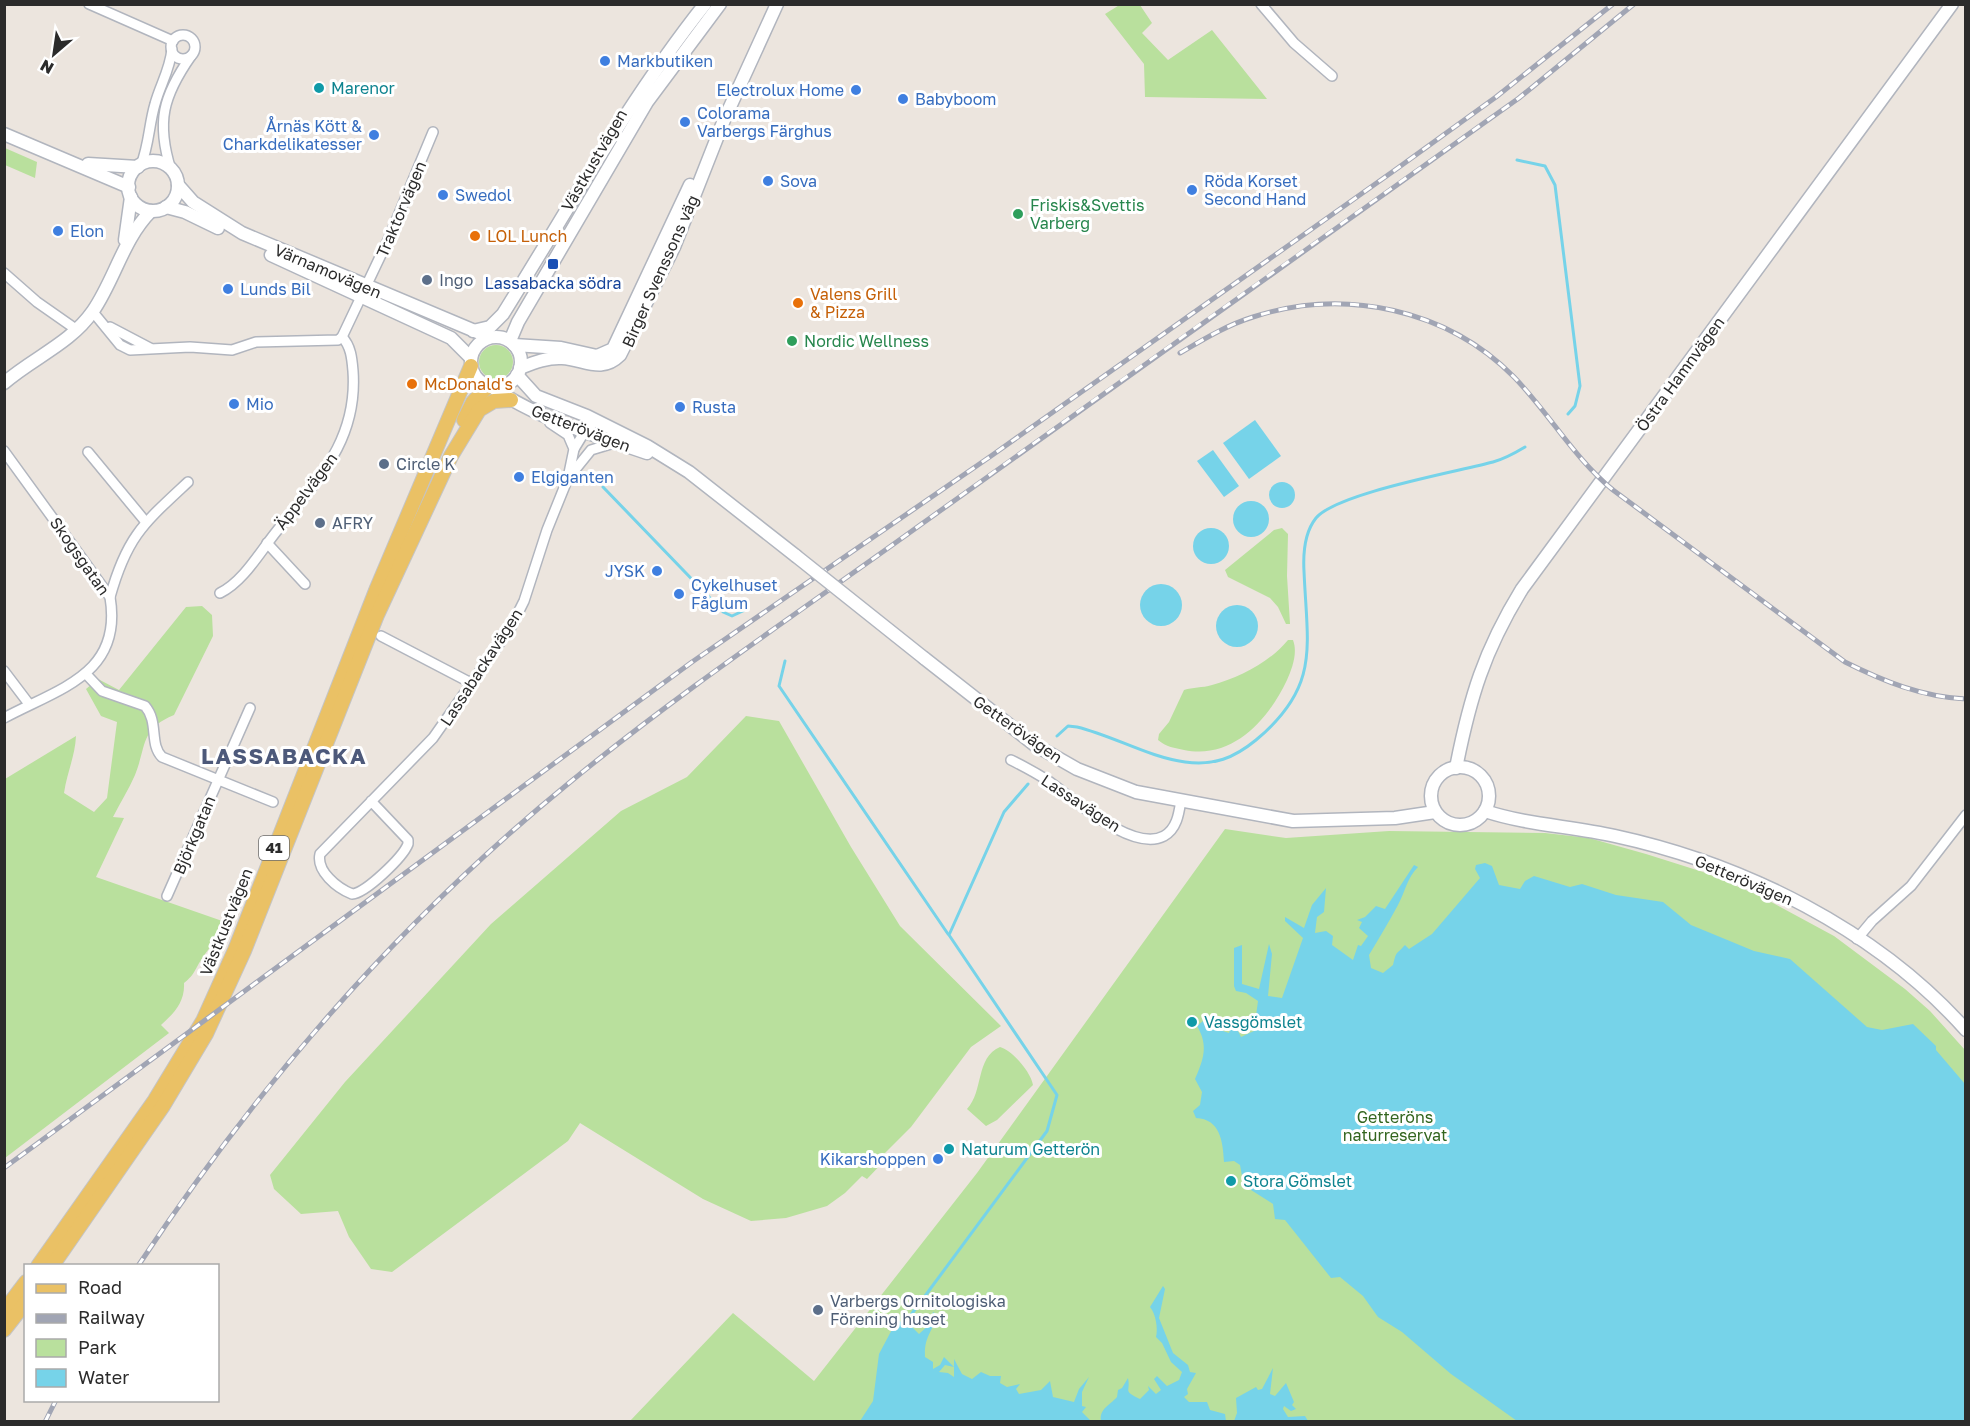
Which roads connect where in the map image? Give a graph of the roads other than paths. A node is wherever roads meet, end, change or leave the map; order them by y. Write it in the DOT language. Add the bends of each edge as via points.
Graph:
graph roads {
  1 [pos="89,4"];
  2 [pos="705,4"];
  3 [pos="720,4"];
  4 [pos="777,4"];
  5 [pos="1261,4"];
  6 [pos="1952,4"];
  7 [pos="172,45"];
  8 [pos="191,56"];
  9 [pos="1332,76"];
  10 [pos="724,120"];
  11 [pos="433,132"];
  12 [pos="4,134"];
  13 [pos="57,156"];
  14 [pos="140,166"];
  15 [pos="171,170"];
  16 [pos="178,184"];
  17 [pos="130,192"];
  18 [pos="166,207"];
  19 [pos="151,211"];
  20 [pos="122,254"];
  21 [pos="536,261"];
  22 [pos="4,273"];
  23 [pos="363,292"];
  24 [pos="93,312"];
  25 [pos="402,316"];
  26 [pos="77,330"];
  27 [pos="473,331"];
  28 [pos="342,337"];
  29 [pos="491,337"];
  30 [pos="512,343"];
  31 [pos="471,362"];
  32 [pos="519,371"];
  33 [pos="4,383"];
  34 [pos="490,386"];
  35 [pos="461,393"];
  36 [pos="517,403"];
  37 [pos="590,425"];
  38 [pos="616,443"];
  39 [pos="574,449"];
  40 [pos="4,451"];
  41 [pos="88,452"];
  42 [pos="586,455"];
  43 [pos="451,456"];
  44 [pos="673,463"];
  45 [pos="568,478"];
  46 [pos="188,482"];
  47 [pos="145,521"];
  48 [pos="267,543"];
  49 [pos="305,584"];
  50 [pos="220,593"];
  51 [pos="110,597"];
  52 [pos="381,636"];
  53 [pos="4,671"];
  54 [pos="86,674"];
  55 [pos="473,684"];
  56 [pos="29,704"];
  57 [pos="250,708"];
  58 [pos="4,718"];
  59 [pos="1011,760"];
  60 [pos="1456,768"];
  61 [pos="217,780"];
  62 [pos="1181,800"];
  63 [pos="371,801"];
  64 [pos="273,802"];
  65 [pos="1485,811"];
  66 [pos="1435,812"];
  67 [pos="1965,815"];
  68 [pos="167,896"];
  69 [pos="1857,939"];
  70 [pos="1965,1030"];
  71 [pos="39,1264"];
  72 [pos="53,1264"];
  73 [pos="24,1285"];
  74 [pos="24,1305"];
  75 [pos="4,1311"];
  76 [pos="4,1330"];
  1 -- 7 [label="street"];
  2 -- 21 [label="street, Västkustvägen" via="648,81"];
  3 -- 30 [label="street, Västkustvägen" via="630,130 518,322"];
  4 -- 10 [label="street, Birger Svenssons väg"];
  5 -- 9 [label="street" via="1294,43"];
  6 -- 60 [label="street, Östra Hamnvägen" via="1522,589 1484,659 1470,698"];
  7 -- 8 [label="street" via="179,58"];
  7 -- 8 [label="street" via="183,35 190,38 195,45"];
  7 -- 14 [label="street" via="170,66 154,106"];
  8 -- 15 [label="street" via="171,87 164,110 163,144"];
  10 -- 30 [label="street, Birger Svenssons väg" via="613,349 597,356"];
  10 -- 32 [label="street, Birger Svenssons väg" via="674,247 620,355 615,361 598,366 560,358"];
  11 -- 23 [label="street, Traktorvägen"];
  12 -- 13 [label="street"];
  13 -- 14 [label="street" via="101,166"];
  13 -- 17 [label="street"];
  14 -- 15 [label="street" via="157,162"];
  14 -- 17 [label="street" via="130,178"];
  15 -- 16 [label="street"];
  16 -- 18 [label="street" via="174,199"];
  16 -- 23 [label="street, Värnamovägen" via="193,202 228,226"];
  17 -- 19 [label="street" via="139,207"];
  17 -- 20 [label="street" via="130,219"];
  18 -- 19 [label="street"];
  18 -- 23 [label="street, Värnamovägen"];
  19 -- 20 [label="street"];
  20 -- 24 [label="street"];
  21 -- 27 [label="street, Västkustvägen" via="496,323"];
  21 -- 29 [label="street, Västkustvägen" via="504,327"];
  22 -- 26 [label="street"];
  23 -- 25 [label="street, Värnamovägen"];
  23 -- 27 [label="street, Värnamovägen"];
  23 -- 28 [label="street, Traktorvägen"];
  24 -- 26 [label="street"];
  24 -- 28 [label="street" via="106,325 150,348 232,350 256,342 331,342"];
  25 -- 31 [label="street, Värnamovägen" via="451,338"];
  25 -- 35 [label="street, Värnamovägen" via="458,353 464,370"];
  26 -- 33 [label="street"];
  27 -- 29 [label="street, Värnamovägen"];
  28 -- 48 [label="street, Äppelvägen" via="350,351 353,383 344,437 325,470"];
  29 -- 30 [label="street"];
  29 -- 31 [label="street, 41" via="479,343"];
  30 -- 32 [label="street" via="520,356"];
  31 -- 34 [label="street" via="478,380"];
  31 -- 35 [label="main road, 41"];
  32 -- 34 [label="street, 41" via="504,386"];
  32 -- 37 [label="street, Getterövägen" via="536,396"];
  34 -- 36 [label="street, Getterövägen"];
  34 -- 43 [label="main road, Västkustvägen / 41" via="469,409"];
  35 -- 71 [label="main road, Västkustvägen / 41" via="373,597 235,950 203,1021 155,1100"];
  36 -- 37 [label="street, Getterövägen"];
  36 -- 39 [label="street" via="568,435"];
  36 -- 43 [label="main road, Västkustvägen / 41" via="494,401 479,410"];
  37 -- 38 [label="street, Getterövägen"];
  37 -- 39 [label="street"];
  37 -- 42 [label="street"];
  37 -- 44 [label="street, Getterövägen"];
  38 -- 42 [label="street" via="601,445"];
  38 -- 44 [label="street, Getterövägen"];
  39 -- 45 [label="street"];
  40 -- 51 [label="street, Skogsgatan"];
  41 -- 47 [label="street"];
  42 -- 45 [label="street"];
  43 -- 72 [label="main road, Västkustvägen / 41" via="370,632 218,1011 163,1106"];
  44 -- 62 [label="street, Getterövägen, bridge" via="707,484 1014,730 1055,758 1118,786"];
  45 -- 55 [label="street, Lassabackavägen" via="524,601"];
  46 -- 47 [label="street"];
  47 -- 51 [label="street" via="126,549"];
  48 -- 49 [label="street"];
  48 -- 50 [label="street, Äppelvägen" via="235,583"];
  51 -- 54 [label="street, Skogsgatan" via="112,626 108,644 100,660"];
  52 -- 55 [label="street"];
  53 -- 56 [label="street"];
  54 -- 56 [label="street"];
  54 -- 61 [label="street" via="102,691 145,706 154,722 155,747 162,757"];
  55 -- 63 [label="street, Lassabackavägen" via="433,738"];
  56 -- 58 [label="street"];
  57 -- 61 [label="street, Björkgatan"];
  59 -- 62 [label="street, Lassavägen" via="1133,836 1152,840 1166,835 1178,817"];
  60 -- 65 [label="street" via="1468,769 1484,780 1488,793"];
  60 -- 66 [label="street" via="1443,772 1434,782 1431,800"];
  61 -- 64 [label="street"];
  61 -- 68 [label="street, Björkgatan"];
  62 -- 66 [label="street, Getterövägen" via="1293,821 1395,818"];
  63 -- 63 [label="street, Lassabackavägen" via="319,858 322,870 352,894 370,885 408,844"];
  65 -- 66 [label="street" via="1476,821 1463,825 1445,821"];
  65 -- 69 [label="street, Getterövägen" via="1536,825 1613,836 1694,858 1787,897"];
  67 -- 69 [label="street" via="1911,886"];
  69 -- 70 [label="street, Getterövägen" via="1918,986"];
  73 -- 75 [label="main road"];
  74 -- 76 [label="main road"];
}
